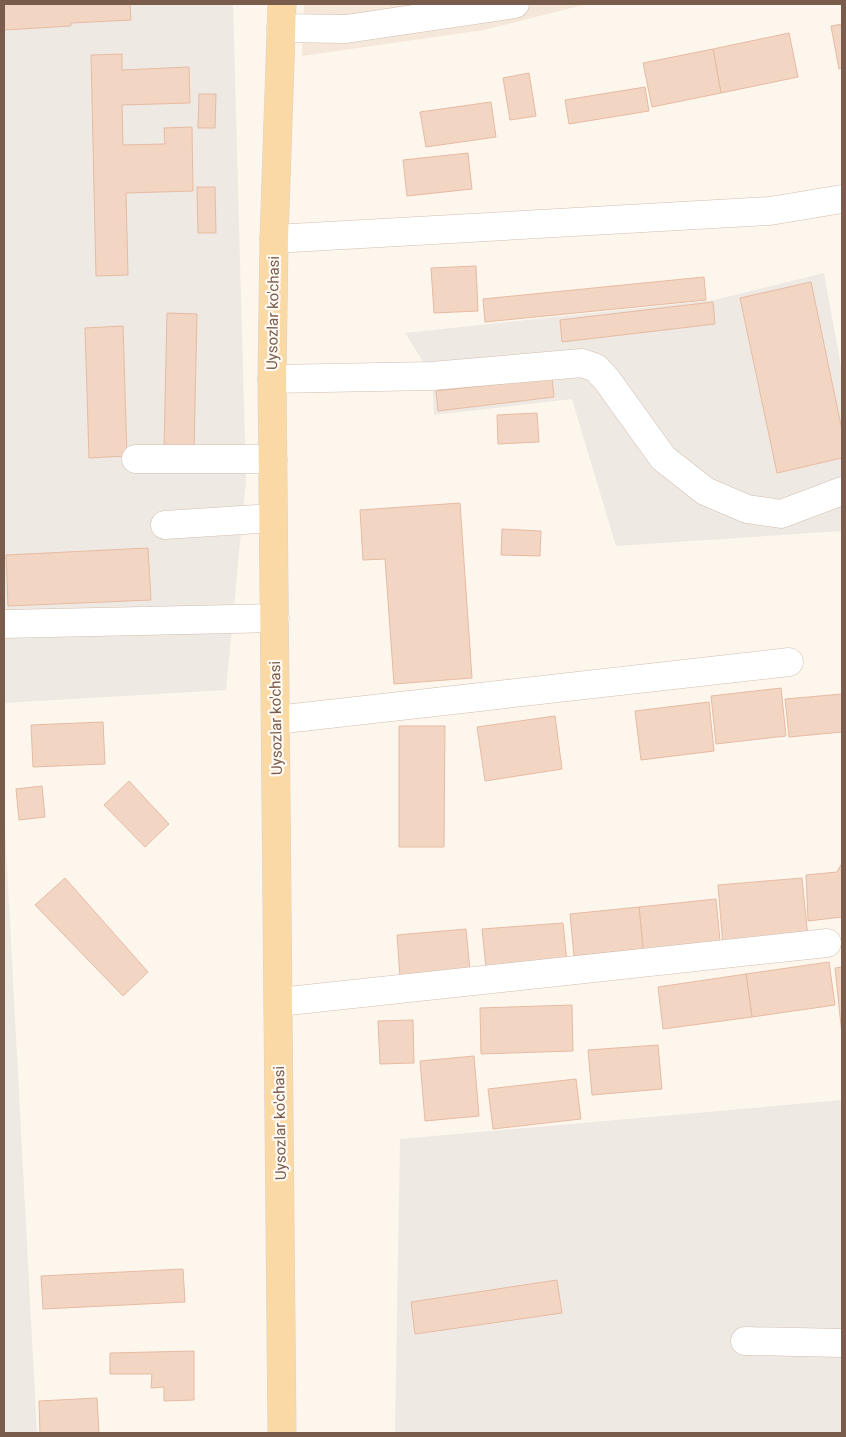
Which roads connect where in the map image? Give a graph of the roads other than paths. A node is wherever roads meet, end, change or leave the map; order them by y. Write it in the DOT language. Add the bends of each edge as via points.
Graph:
graph roads {
  1 [pos="515,4"];
  2 [pos="281,16"];
  3 [pos="842,199"];
  4 [pos="274,239"];
  5 [pos="272,379"];
  6 [pos="136,459"];
  7 [pos="273,459"];
  8 [pos="842,491"];
  9 [pos="273,518"];
  10 [pos="165,525"];
  11 [pos="275,618"];
  12 [pos="4,624"];
  13 [pos="790,662"];
  14 [pos="276,720"];
  15 [pos="827,943"];
  16 [pos="279,1002"];
  17 [pos="745,1341"];
  18 [pos="842,1343"];
  19 [pos="282,1433"];
  1 -- 2 [label="street" via="346,29"];
  2 -- 4 [label="main road, Uysozlar ko'chasi"];
  3 -- 4 [label="street" via="770,212"];
  4 -- 5 [label="main road, Uysozlar ko'chasi"];
  5 -- 7 [label="main road, Uysozlar ko'chasi"];
  5 -- 8 [label="street" via="432,376 582,363 596,368 607,380 663,458 705,491 747,509 781,514"];
  6 -- 7 [label="street"];
  7 -- 9 [label="main road, Uysozlar ko'chasi"];
  9 -- 10 [label="street"];
  9 -- 11 [label="main road, Uysozlar ko'chasi"];
  11 -- 12 [label="street"];
  11 -- 14 [label="main road, Uysozlar ko'chasi"];
  13 -- 14 [label="street"];
  14 -- 16 [label="main road, Uysozlar ko'chasi"];
  15 -- 16 [label="street"];
  16 -- 19 [label="main road, Uysozlar ko'chasi"];
  17 -- 18 [label="street"];
}
